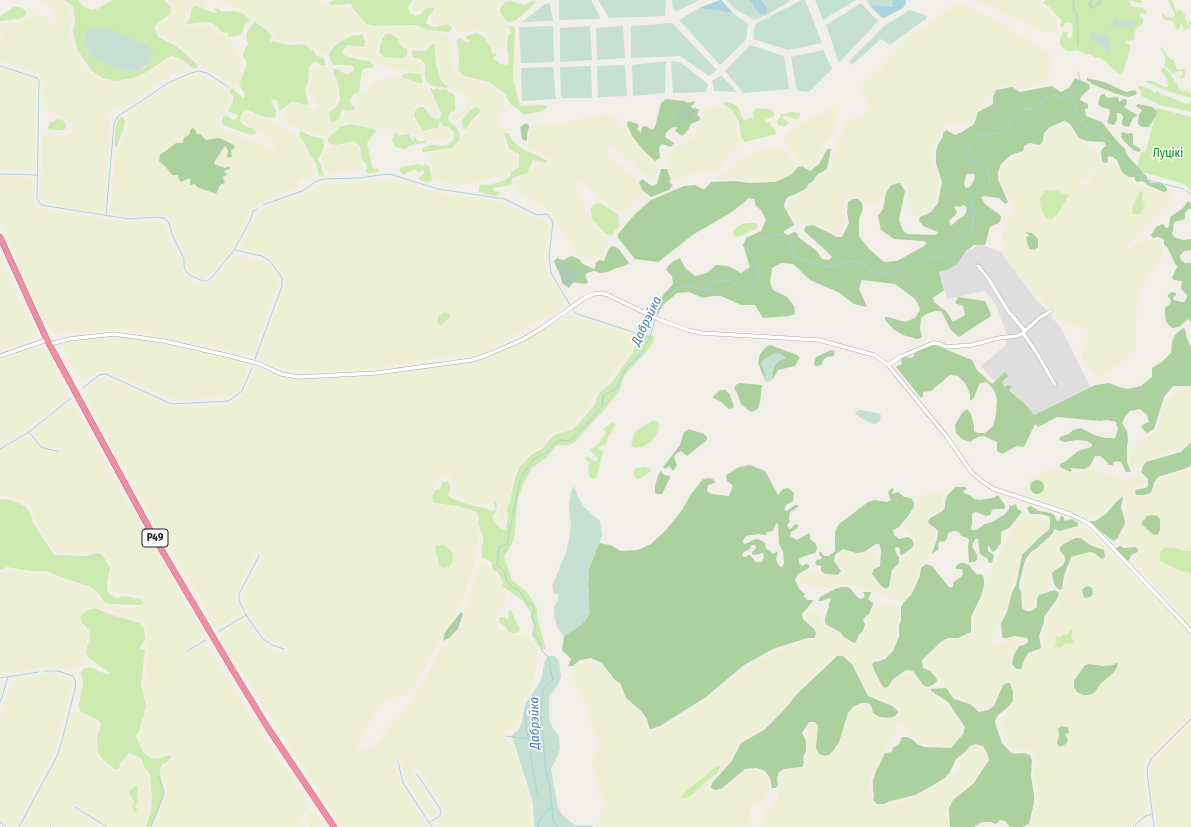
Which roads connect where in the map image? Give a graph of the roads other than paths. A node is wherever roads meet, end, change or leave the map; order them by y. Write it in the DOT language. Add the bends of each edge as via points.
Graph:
graph roads {
  1 [pos="0,237"];
  2 [pos="978,266"];
  3 [pos="1051,311"];
  4 [pos="1024,332"];
  5 [pos="48,342"];
  6 [pos="0,356"];
  7 [pos="888,365"];
  8 [pos="1055,385"];
  9 [pos="1191,631"];
  10 [pos="334,827"];
  1 -- 5 [label="highway, Р49"];
  2 -- 4 [label="street"];
  3 -- 4 [label="street"];
  4 -- 7 [label="street" via="972,345 947,348 933,344 900,357"];
  4 -- 8 [label="street"];
  5 -- 6 [label="street"];
  5 -- 7 [label="street" via="114,334 230,356 260,364 282,374 299,377 384,372 472,360 487,355 522,340 594,294 608,295 660,320 688,330 701,333 819,340 874,355"];
  5 -- 10 [label="highway, Р49" via="194,607 268,728"];
  7 -- 9 [label="street" via="947,437 972,473 994,489 1070,514 1092,526"];
}
